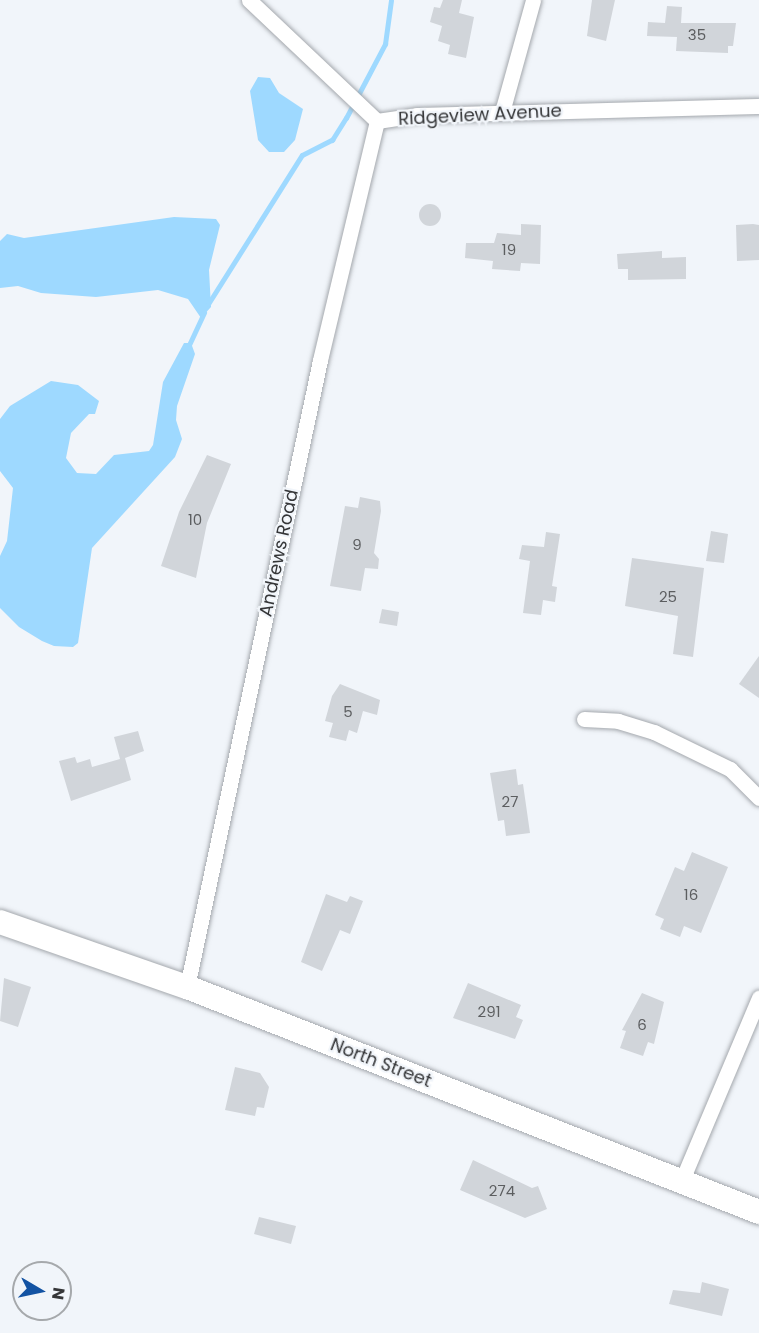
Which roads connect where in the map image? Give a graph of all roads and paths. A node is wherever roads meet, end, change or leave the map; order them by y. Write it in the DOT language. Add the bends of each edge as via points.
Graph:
graph roads {
  1 [pos="249,0"];
  2 [pos="533,0"];
  3 [pos="759,106"];
  4 [pos="502,112"];
  5 [pos="377,121"];
  6 [pos="584,719"];
  7 [pos="759,798"];
  8 [pos="0,922"];
  9 [pos="187,987"];
  10 [pos="759,998"];
  11 [pos="682,1180"];
  12 [pos="759,1212"];
  1 -- 5 [label="street, Ridgeview Avenue"];
  2 -- 4 [label="street"];
  3 -- 4 [label="street, Ridgeview Avenue"];
  4 -- 5 [label="street, Ridgeview Avenue"];
  5 -- 9 [label="street, Andrews Road" via="320,360"];
  6 -- 7 [label="street" via="618,721 654,732 730,769"];
  8 -- 9 [label="main road, North Street"];
  9 -- 11 [label="main road, North Street"];
  10 -- 11 [label="street"];
  11 -- 12 [label="main road, North Street"];
}
